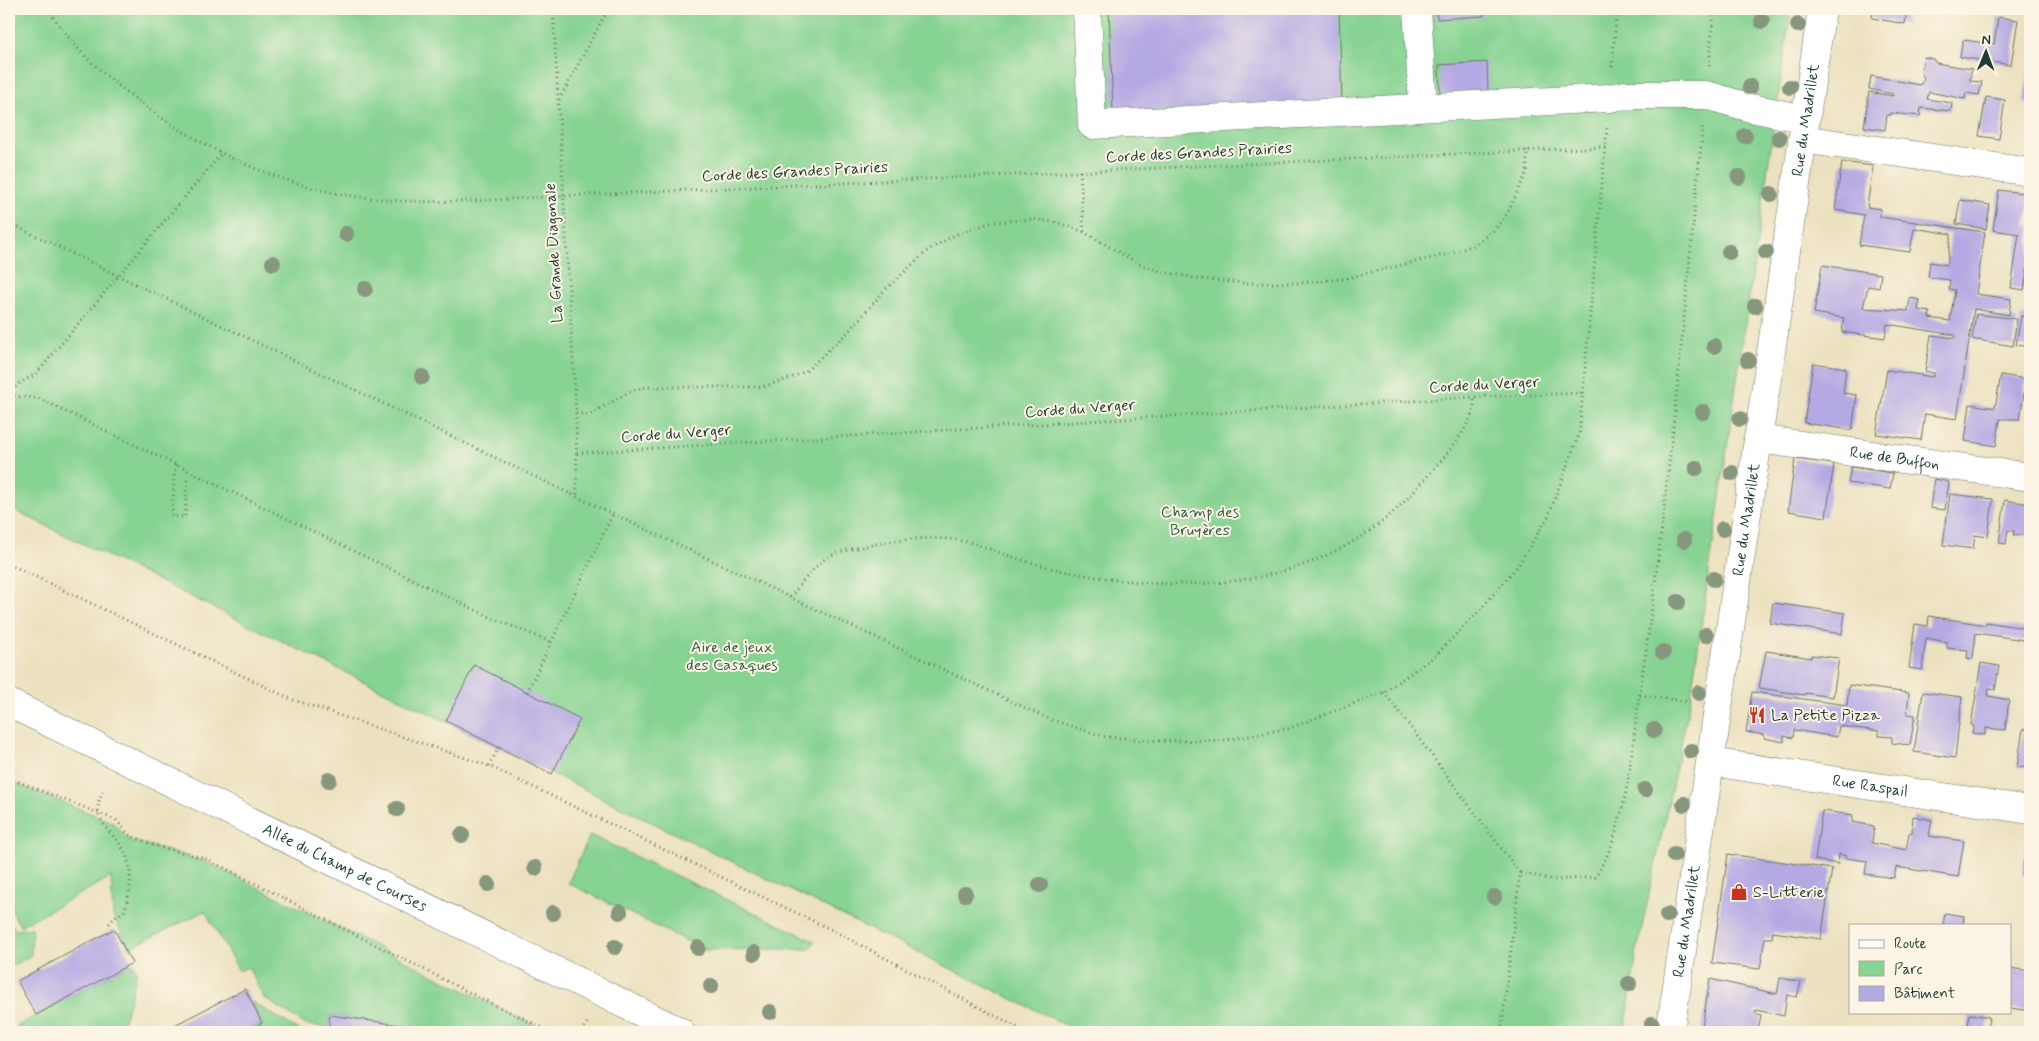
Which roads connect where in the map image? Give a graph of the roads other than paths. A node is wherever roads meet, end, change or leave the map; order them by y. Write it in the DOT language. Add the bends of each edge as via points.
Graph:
graph roads {
  1 [pos="1087,9"];
  2 [pos="1417,9"];
  3 [pos="1822,9"];
  4 [pos="1423,106"];
  5 [pos="1804,129"];
  6 [pos="2030,172"];
  7 [pos="1758,439"];
  8 [pos="2030,477"];
  9 [pos="9,703"];
  10 [pos="1711,762"];
  11 [pos="2030,810"];
  12 [pos="681,1032"];
  13 [pos="1670,1032"];
  1 -- 4 [label="street" via="1092,125"];
  2 -- 4 [label="street"];
  3 -- 5 [label="street, Rue du Madrillet"];
  4 -- 5 [label="street" via="1625,95 1706,95"];
  5 -- 6 [label="street"];
  5 -- 7 [label="street, Rue du Madrillet"];
  7 -- 8 [label="street, Rue de Buffon"];
  7 -- 10 [label="street, Rue du Madrillet"];
  9 -- 12 [label="street, Allée du Champ de Courses"];
  10 -- 11 [label="street, Rue Raspail"];
  10 -- 13 [label="street, Rue du Madrillet"];
}
